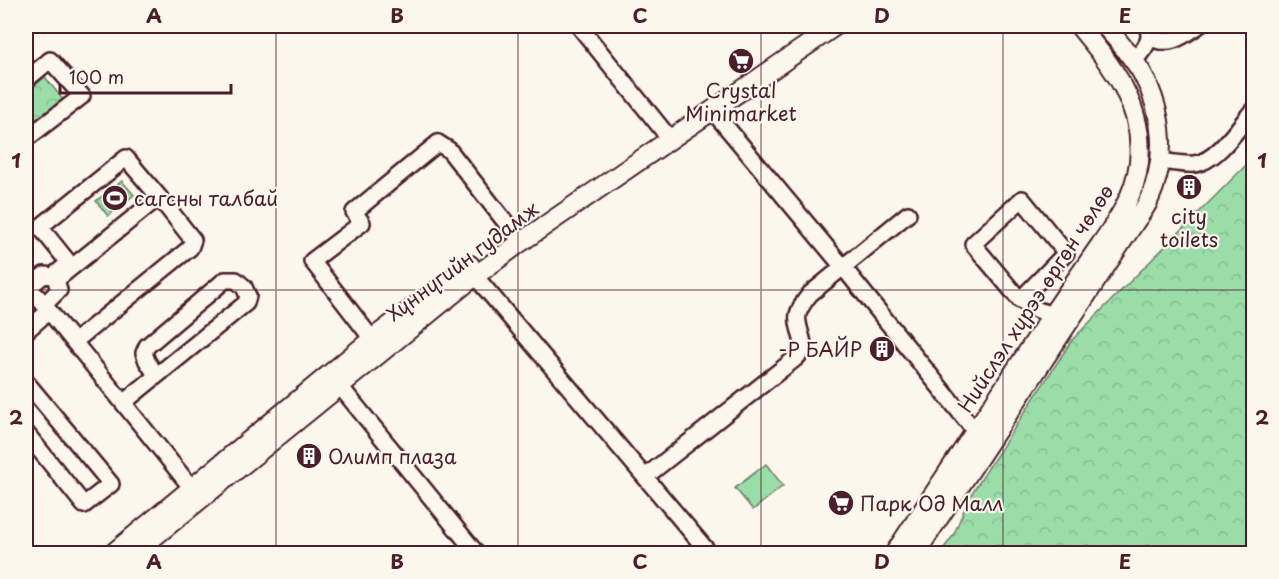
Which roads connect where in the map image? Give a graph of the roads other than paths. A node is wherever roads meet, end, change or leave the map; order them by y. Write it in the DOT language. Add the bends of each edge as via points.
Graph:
graph roads {
  1 [pos="579,26"];
  2 [pos="814,26"];
  3 [pos="835,26"];
  4 [pos="1078,26"];
  5 [pos="1106,26"];
  6 [pos="1198,26"];
  7 [pos="1148,31"];
  8 [pos="1134,62"];
  9 [pos="26,80"];
  10 [pos="1254,109"];
  11 [pos="712,110"];
  12 [pos="667,135"];
  13 [pos="26,140"];
  14 [pos="1160,161"];
  15 [pos="159,197"];
  16 [pos="908,214"];
  17 [pos="514,233"];
  18 [pos="843,267"];
  19 [pos="475,276"];
  20 [pos="28,286"];
  21 [pos="1020,300"];
  22 [pos="46,307"];
  23 [pos="1052,315"];
  24 [pos="26,331"];
  25 [pos="74,342"];
  26 [pos="377,345"];
  27 [pos="156,375"];
  28 [pos="26,382"];
  29 [pos="339,385"];
  30 [pos="123,403"];
  31 [pos="26,433"];
  32 [pos="974,444"];
  33 [pos="645,477"];
  34 [pos="196,494"];
  35 [pos="140,551"];
  36 [pos="112,554"];
  37 [pos="477,554"];
  38 [pos="710,554"];
  39 [pos="894,554"];
  40 [pos="915,554"];
  1 -- 12 [label="street"];
  2 -- 12 [label="main road, Хүннүгийн гудамж"];
  3 -- 11 [label="main road, Хүннүгийн гудамж"];
  4 -- 23 [label="main road, Нийслэл хүрээ өргөн чөлөө" via="1103,54 1126,90 1136,120 1139,162 1128,202"];
  5 -- 8 [label="main road, Нийслэл хүрээ өргөн чөлөө"];
  6 -- 7 [label="street" via="1179,38 1163,42"];
  7 -- 8 [label="street"];
  8 -- 14 [label="main road, Нийслэл хүрээ өргөн чөлөө" via="1159,118"];
  9 -- 13 [label="street" via="50,60 82,96"];
  10 -- 14 [label="street" via="1218,152 1208,158 1196,164"];
  11 -- 12 [label="main road, Хүннүгийн гудамж"];
  11 -- 18 [label="street"];
  12 -- 17 [label="main road, Хүннүгийн гудамж"];
  12 -- 19 [label="main road, Хүннүгийн гудамж"];
  14 -- 32 [label="main road, Нийслэл хүрээ өргөн чөлөө" via="1147,204"];
  15 -- 20 [label="street" via="126,158 40,227 69,263 53,276 44,275"];
  15 -- 22 [label="street" via="57,280 59,290"];
  15 -- 25 [label="street" via="193,240 190,248"];
  16 -- 18 [label="street"];
  17 -- 26 [label="main road, Хүннүгийн гудамж"];
  17 -- 26 [label="street" via="449,150 438,143 354,212 362,223 312,261"];
  18 -- 32 [label="street"];
  18 -- 33 [label="street" via="799,308 797,322 804,349 796,358"];
  19 -- 26 [label="main road, Хүннүгийн гудамж"];
  19 -- 33 [label="street"];
  20 -- 22 [label="street"];
  21 -- 21 [label="street" via="974,244 1022,199 1066,253"];
  21 -- 23 [label="street"];
  22 -- 24 [label="street"];
  22 -- 25 [label="street"];
  23 -- 32 [label="main road, Нийслэл хүрээ өргөн чөлөө"];
  25 -- 30 [label="street"];
  26 -- 29 [label="main road, Хүннүгийн гудамж"];
  26 -- 34 [label="main road, Хүннүгийн гудамж"];
  27 -- 27 [label="street" via="246,303 244,286 236,280 225,280 147,346 144,353"];
  27 -- 30 [label="street"];
  28 -- 31 [label="street" via="111,484 84,505"];
  29 -- 34 [label="main road, Хүннүгийн гудамж"];
  29 -- 37 [label="street"];
  30 -- 34 [label="street"];
  32 -- 39 [label="main road, Нийслэл хүрээ өргөн чөлөө"];
  32 -- 40 [label="main road, Нийслэл хүрээ өргөн чөлөө"];
  33 -- 38 [label="street"];
  34 -- 35 [label="main road, Хүннүгийн гудамж"];
  34 -- 36 [label="main road, Хүннүгийн гудамж"];
}
